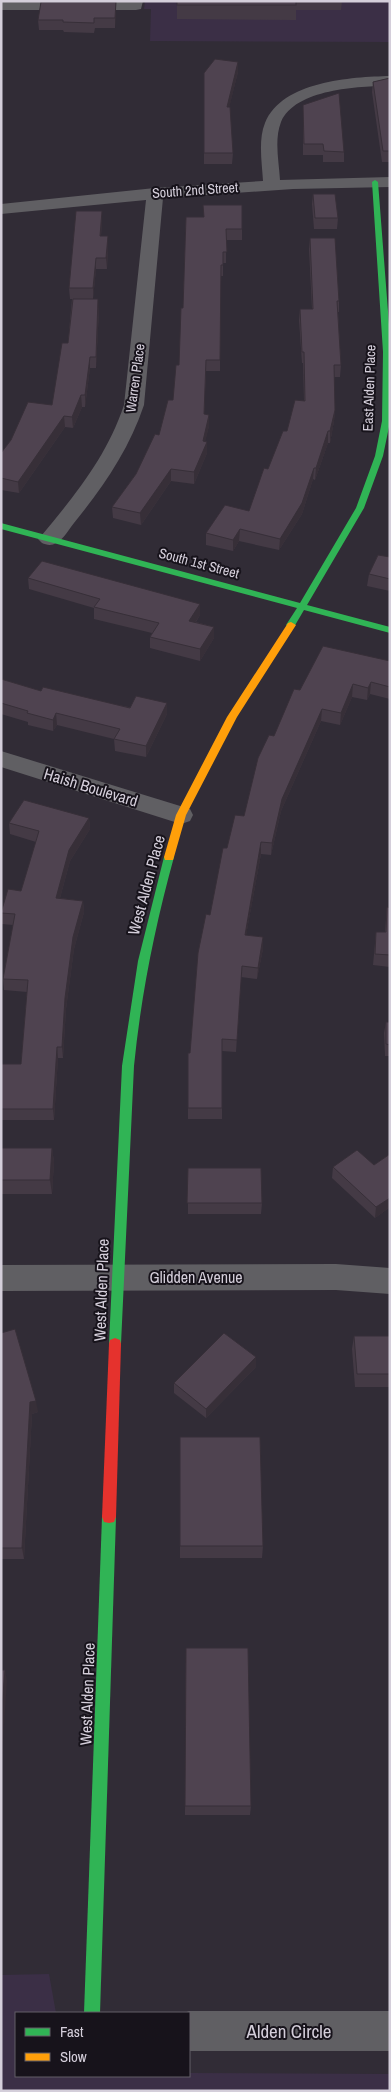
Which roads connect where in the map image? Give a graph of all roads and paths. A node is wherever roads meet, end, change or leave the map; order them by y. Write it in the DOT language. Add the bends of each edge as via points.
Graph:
graph roads {
  1 [pos="136,1"];
  2 [pos="1,6"];
  3 [pos="390,81"];
  4 [pos="382,182"];
  5 [pos="272,184"];
  6 [pos="155,193"];
  7 [pos="1,210"];
  8 [pos="1,526"];
  9 [pos="49,539"];
  10 [pos="303,606"];
  11 [pos="390,630"];
  12 [pos="1,759"];
  13 [pos="181,815"];
  14 [pos="117,1277"];
  15 [pos="1,1278"];
  16 [pos="390,1281"];
  17 [pos="92,2012"];
  18 [pos="190,2031"];
  19 [pos="390,2031"];
  1 -- 2 [label="street" via="136,6"];
  3 -- 5 [label="street" via="354,82 322,89 296,99 276,115 270,148"];
  4 -- 5 [label="street, South 2nd Street"];
  4 -- 10 [label="street, East Alden Place" via="386,421 368,490"];
  5 -- 6 [label="street, South 2nd Street"];
  6 -- 7 [label="street, South 2nd Street"];
  6 -- 9 [label="street, Warren Place" via="130,420 91,489"];
  8 -- 9 [label="street, South 1st Street"];
  9 -- 10 [label="street, South 1st Street"];
  10 -- 11 [label="street, South 1st Street"];
  10 -- 13 [label="street, West Alden Place" via="232,717"];
  12 -- 13 [label="street, Haish Boulevard"];
  13 -- 14 [label="street, West Alden Place" via="142,962 132,1026"];
  14 -- 15 [label="street, Glidden Avenue"];
  14 -- 16 [label="street, Glidden Avenue" via="336,1277"];
  14 -- 17 [label="street, West Alden Place"];
  18 -- 19 [label="street, Alden Circle"];
}
